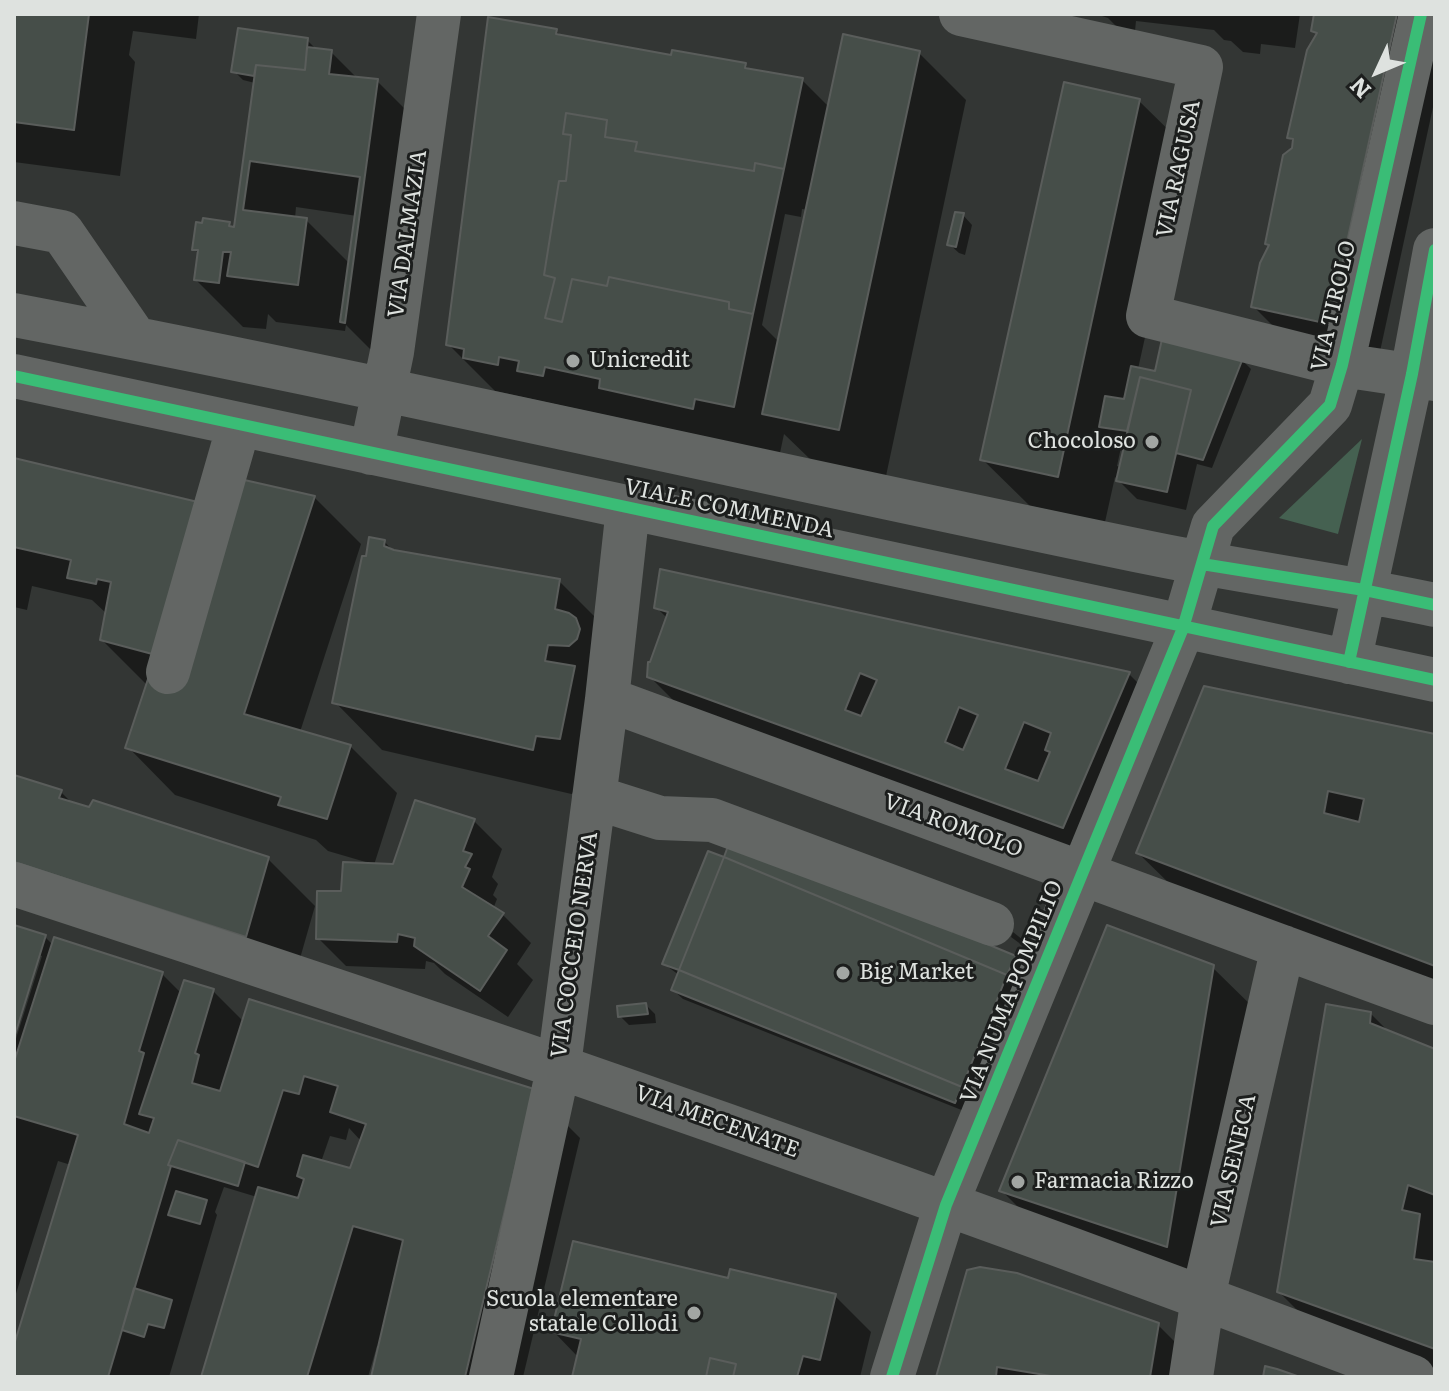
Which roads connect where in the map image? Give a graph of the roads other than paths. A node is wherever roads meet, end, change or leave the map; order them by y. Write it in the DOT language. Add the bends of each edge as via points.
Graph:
graph roads {
  1 [pos="439,14"];
  2 [pos="961,14"];
  3 [pos="1421,14"];
  4 [pos="14,223"];
  5 [pos="1435,250"];
  6 [pos="14,315"];
  7 [pos="135,338"];
  8 [pos="1342,365"];
  9 [pos="14,376"];
  10 [pos="1423,377"];
  11 [pos="384,389"];
  12 [pos="239,425"];
  13 [pos="371,453"];
  14 [pos="628,508"];
  15 [pos="1202,564"];
  16 [pos="1364,590"];
  17 [pos="1435,605"];
  18 [pos="1183,628"];
  19 [pos="1349,662"];
  20 [pos="168,672"];
  21 [pos="1435,680"];
  22 [pos="607,699"];
  23 [pos="594,797"];
  24 [pos="1083,873"];
  25 [pos="14,884"];
  26 [pos="992,924"];
  27 [pos="1283,947"];
  28 [pos="1435,1003"];
  29 [pos="559,1065"];
  30 [pos="946,1205"];
  31 [pos="1203,1297"];
  32 [pos="491,1377"];
  33 [pos="892,1377"];
  34 [pos="1191,1377"];
  35 [pos="1413,1377"];
  1 -- 11 [label="street, VIA DALMAZIA"];
  2 -- 8 [label="street, VIA RAGUSA" via="1201,67 1148,316"];
  3 -- 8 [label="street, VIA TIROLO"];
  4 -- 7 [label="street" via="62,232"];
  5 -- 10 [label="street"];
  6 -- 7 [label="street, VIALE COMMENDA"];
  7 -- 11 [label="street, VIALE COMMENDA"];
  8 -- 10 [label="street, VIA TIROLO"];
  8 -- 15 [label="street, VIA TIROLO" via="1330,405 1213,526"];
  9 -- 12 [label="street, VIALE COMMENDA"];
  10 -- 16 [label="street"];
  11 -- 13 [label="street, VIA DALMAZIA"];
  11 -- 15 [label="street, VIALE COMMENDA"];
  12 -- 13 [label="street, VIALE COMMENDA"];
  12 -- 20 [label="street"];
  13 -- 14 [label="street, VIALE COMMENDA"];
  14 -- 18 [label="street, VIALE COMMENDA"];
  14 -- 22 [label="street, VIA COCCEIO NERVA"];
  15 -- 16 [label="street, VIALE COMMENDA"];
  15 -- 18 [label="street, VIA TIROLO"];
  16 -- 17 [label="street, VIALE COMMENDA"];
  16 -- 19 [label="street"];
  18 -- 19 [label="street, VIALE COMMENDA"];
  18 -- 24 [label="street, VIA NUMA POMPILIO"];
  19 -- 21 [label="street, VIALE COMMENDA"];
  22 -- 23 [label="street, VIA COCCEIO NERVA"];
  22 -- 24 [label="street, VIA ROMOLO"];
  23 -- 26 [label="street" via="660,818 712,820"];
  23 -- 29 [label="street, VIA COCCEIO NERVA"];
  24 -- 27 [label="street, VIA ROMOLO"];
  24 -- 30 [label="street, VIA NUMA POMPILIO"];
  25 -- 29 [label="street, VIA MECENATE"];
  27 -- 28 [label="street, VIA ROMOLO"];
  27 -- 31 [label="street, VIA SENECA"];
  29 -- 30 [label="street, VIA MECENATE"];
  29 -- 32 [label="street, VIA COCCEIO NERVA"];
  30 -- 31 [label="street, VIA MECENATE"];
  30 -- 33 [label="street, VIA NUMA POMPILIO"];
  31 -- 34 [label="street, VIA SENECA"];
  31 -- 35 [label="street, VIA MECENATE"];
}
